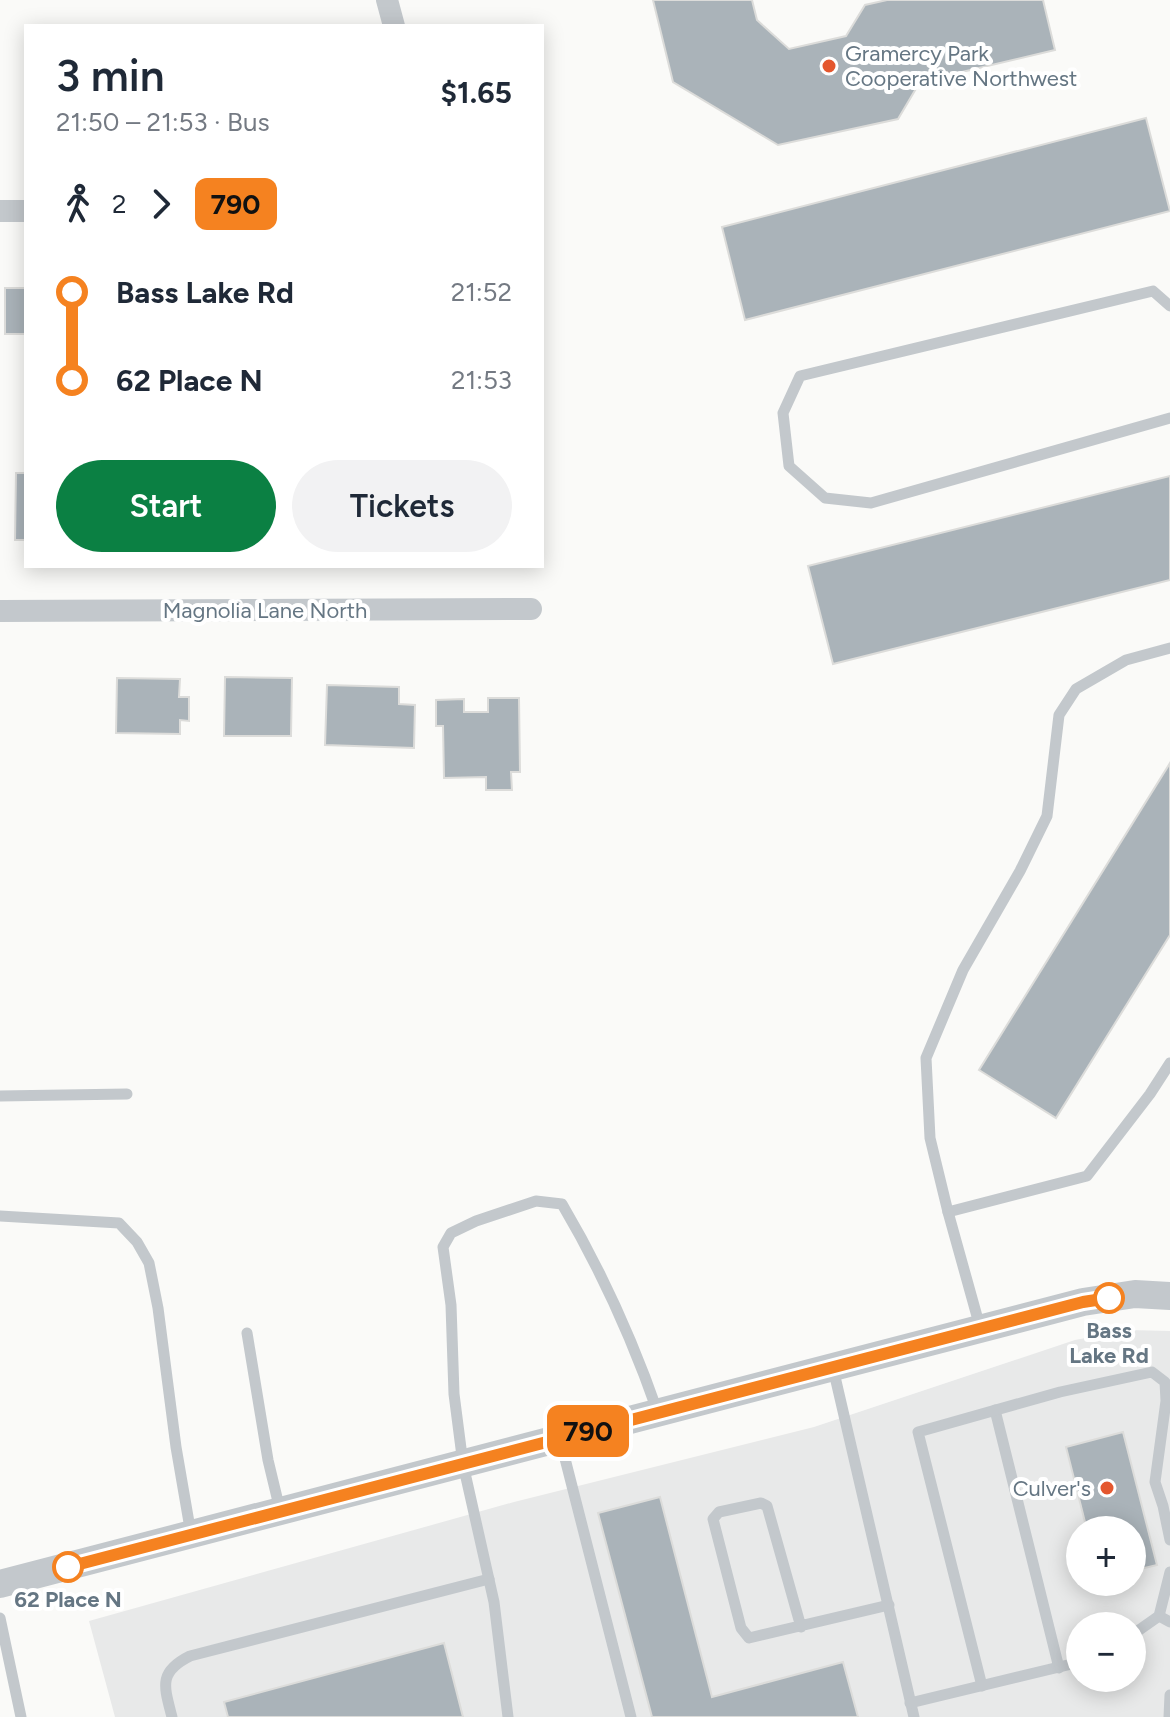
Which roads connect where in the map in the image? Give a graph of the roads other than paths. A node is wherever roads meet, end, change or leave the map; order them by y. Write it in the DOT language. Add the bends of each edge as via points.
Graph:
graph roads {
  1 [pos="387,0"];
  2 [pos="393,24"];
  3 [pos="0,211"];
  4 [pos="24,211"];
  5 [pos="1170,306"];
  6 [pos="1170,418"];
  7 [pos="531,609"];
  8 [pos="0,611"];
  9 [pos="1170,648"];
  10 [pos="1170,1063"];
  11 [pos="127,1094"];
  12 [pos="0,1096"];
  13 [pos="948,1212"];
  14 [pos="0,1216"];
  15 [pos="1170,1296"];
  16 [pos="980,1329"];
  17 [pos="247,1333"];
  18 [pos="833,1367"];
  19 [pos="995,1410"];
  20 [pos="659,1413"];
  21 [pos="560,1438"];
  22 [pos="463,1464"];
  23 [pos="280,1511"];
  24 [pos="191,1535"];
  25 [pos="1170,1540"];
  26 [pos="1170,1572"];
  27 [pos="489,1579"];
  28 [pos="0,1584"];
  29 [pos="889,1605"];
  30 [pos="0,1618"];
  31 [pos="1165,1619"];
  32 [pos="801,1627"];
  33 [pos="1146,1628"];
  34 [pos="1066,1666"];
  35 [pos="1059,1668"];
  36 [pos="982,1686"];
  37 [pos="1170,1695"];
  38 [pos="910,1703"];
  39 [pos="21,1717"];
  40 [pos="172,1717"];
  41 [pos="508,1717"];
  42 [pos="631,1717"];
  43 [pos="914,1717"];
  44 [pos="1169,1717"];
  1 -- 2 [label="street"];
  3 -- 4 [label="street"];
  5 -- 6 [label="lane" via="1153,291 800,376 783,413 789,466 825,498 871,503"];
  7 -- 8 [label="street, Magnolia Lane North"];
  9 -- 13 [label="lane" via="1126,660 1076,689 1059,715 1047,816 963,970 926,1058 930,1138"];
  10 -- 13 [label="lane" via="1087,1176"];
  11 -- 12 [label="lane"];
  13 -- 16 [label="lane"];
  14 -- 24 [label="lane" via="119,1223 137,1242 149,1263 158,1308"];
  15 -- 16 [label="street" via="1135,1294 1083,1302"];
  16 -- 18 [label="street"];
  17 -- 23 [label="lane"];
  18 -- 20 [label="street"];
  18 -- 29 [label="lane"];
  19 -- 25 [label="lane" via="1152,1372 1165,1382 1155,1482"];
  19 -- 35 [label="lane"];
  19 -- 36 [label="lane" via="918,1432"];
  20 -- 21 [label="street"];
  20 -- 22 [label="lane" via="636,1351 562,1204 536,1201 451,1233 443,1247"];
  21 -- 22 [label="street"];
  21 -- 42 [label="lane"];
  22 -- 23 [label="street"];
  22 -- 27 [label="lane"];
  23 -- 24 [label="street"];
  24 -- 28 [label="street"];
  26 -- 31 [label="lane"];
  27 -- 40 [label="lane" via="190,1656 174,1665 167,1678"];
  27 -- 41 [label="lane"];
  29 -- 32 [label="lane"];
  29 -- 38 [label="lane"];
  30 -- 39 [label="lane"];
  31 -- 33 [label="lane"];
  32 -- 32 [label="lane" via="749,1638 741,1628 713,1519 719,1512 767,1506"];
  34 -- 35 [label="lane"];
  35 -- 36 [label="lane"];
  36 -- 38 [label="lane"];
  37 -- 44 [label="lane"];
  38 -- 43 [label="lane"];
}
